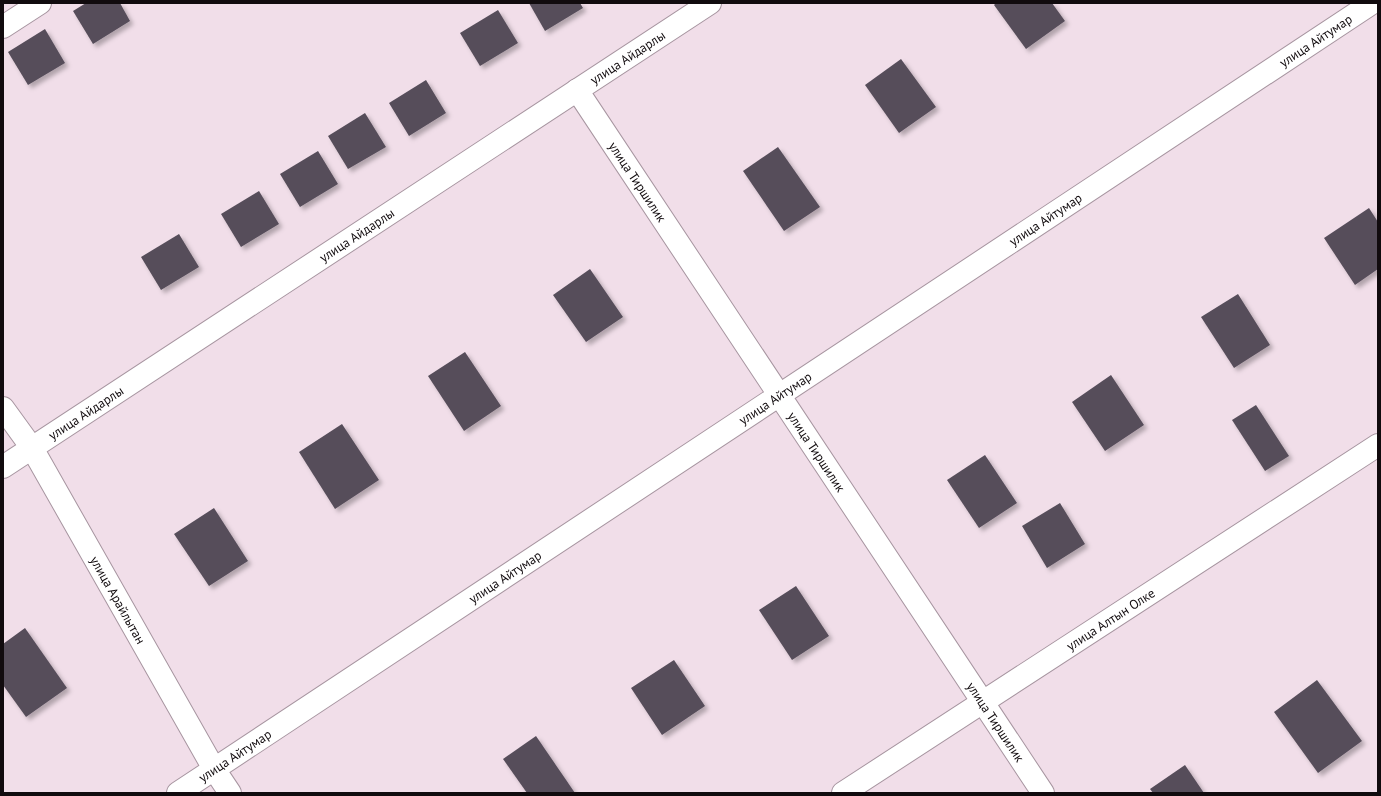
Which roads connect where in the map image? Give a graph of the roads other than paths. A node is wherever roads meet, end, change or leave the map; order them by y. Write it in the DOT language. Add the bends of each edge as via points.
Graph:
graph roads {
  1 [pos="40,3"];
  2 [pos="710,3"];
  3 [pos="1372,3"];
  4 [pos="3,27"];
  5 [pos="577,90"];
  6 [pos="779,395"];
  7 [pos="3,408"];
  8 [pos="1378,445"];
  9 [pos="32,448"];
  10 [pos="3,467"];
  11 [pos="983,702"];
  12 [pos="214,769"];
  13 [pos="178,793"];
  14 [pos="230,793"];
  15 [pos="843,793"];
  16 [pos="1043,793"];
  1 -- 4 [label="street"];
  2 -- 5 [label="street, улица Айдарлы"];
  3 -- 6 [label="street, улица Айтумар"];
  5 -- 6 [label="street, улица Тиршилик"];
  5 -- 9 [label="street, улица Айдарлы"];
  6 -- 11 [label="street, улица Тиршилик"];
  6 -- 12 [label="street, улица Айтумар"];
  7 -- 9 [label="street, улица Арайлытан"];
  8 -- 11 [label="street, улица Алтын Олке"];
  9 -- 10 [label="street, улица Айдарлы"];
  9 -- 12 [label="street, улица Арайлытан"];
  11 -- 15 [label="street, улица Алтын Олке"];
  11 -- 16 [label="street, улица Тиршилик"];
  12 -- 13 [label="street, улица Айтумар"];
  12 -- 14 [label="street, улица Арайлытан"];
}
